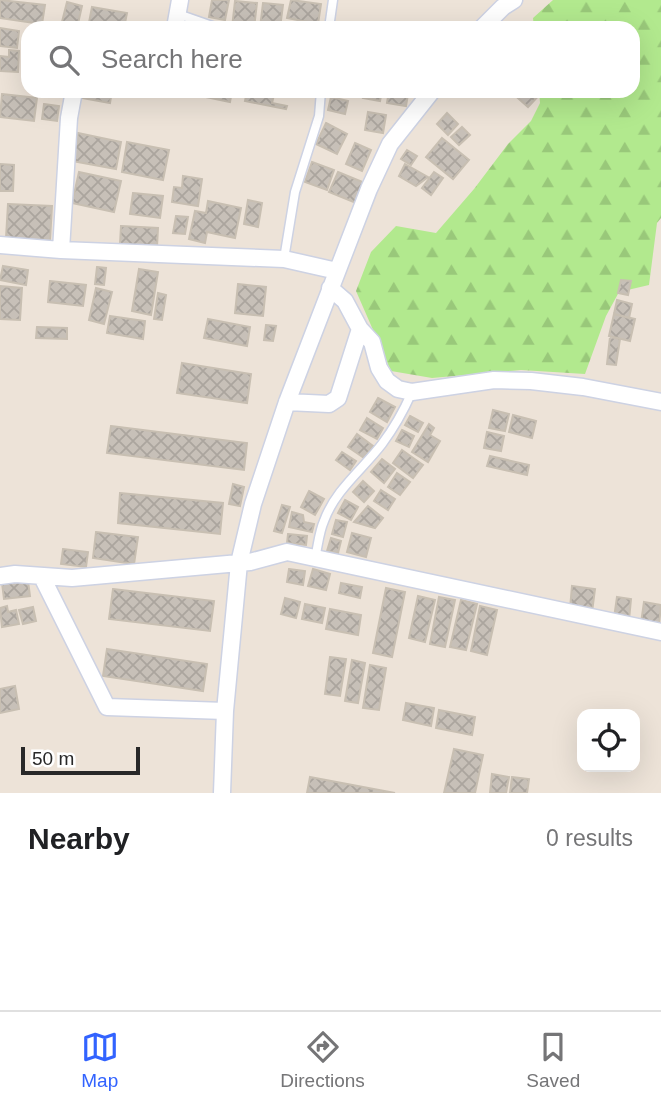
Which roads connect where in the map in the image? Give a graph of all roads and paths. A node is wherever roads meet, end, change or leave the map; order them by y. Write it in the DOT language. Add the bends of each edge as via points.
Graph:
graph roads {
  1 [pos="332,0"];
  2 [pos="514,0"];
  3 [pos="178,14"];
  4 [pos="198,21"];
  5 [pos="330,21"];
  6 [pos="489,21"];
  7 [pos="73,98"];
  8 [pos="320,98"];
  9 [pos="426,98"];
  10 [pos="0,245"];
  11 [pos="61,250"];
  12 [pos="284,259"];
  13 [pos="337,271"];
  14 [pos="330,288"];
  15 [pos="360,329"];
  16 [pos="412,392"];
  17 [pos="287,402"];
  18 [pos="661,402"];
  19 [pos="315,558"];
  20 [pos="239,563"];
  21 [pos="0,576"];
  22 [pos="42,577"];
  23 [pos="661,632"];
  24 [pos="225,711"];
  25 [pos="222,793"];
  1 -- 5 [label="lane"];
  2 -- 6 [label="street"];
  3 -- 4 [label="lane"];
  7 -- 11 [label="street"];
  8 -- 12 [label="lane" via="295,192"];
  9 -- 13 [label="street" via="390,144"];
  10 -- 11 [label="street"];
  11 -- 12 [label="street"];
  12 -- 13 [label="street"];
  13 -- 14 [label="street"];
  14 -- 15 [label="street" via="345,301"];
  14 -- 17 [label="street"];
  15 -- 16 [label="street" via="372,342 387,381"];
  15 -- 17 [label="street" via="338,398 329,404"];
  16 -- 18 [label="street" via="494,380 531,381"];
  16 -- 19 [label="lane" via="382,444 340,491 324,521"];
  17 -- 20 [label="street"];
  19 -- 20 [label="street" via="287,552"];
  19 -- 23 [label="street"];
  20 -- 22 [label="street"];
  20 -- 24 [label="street"];
  21 -- 22 [label="street"];
  22 -- 24 [label="street" via="107,707"];
  24 -- 25 [label="street"];
}
